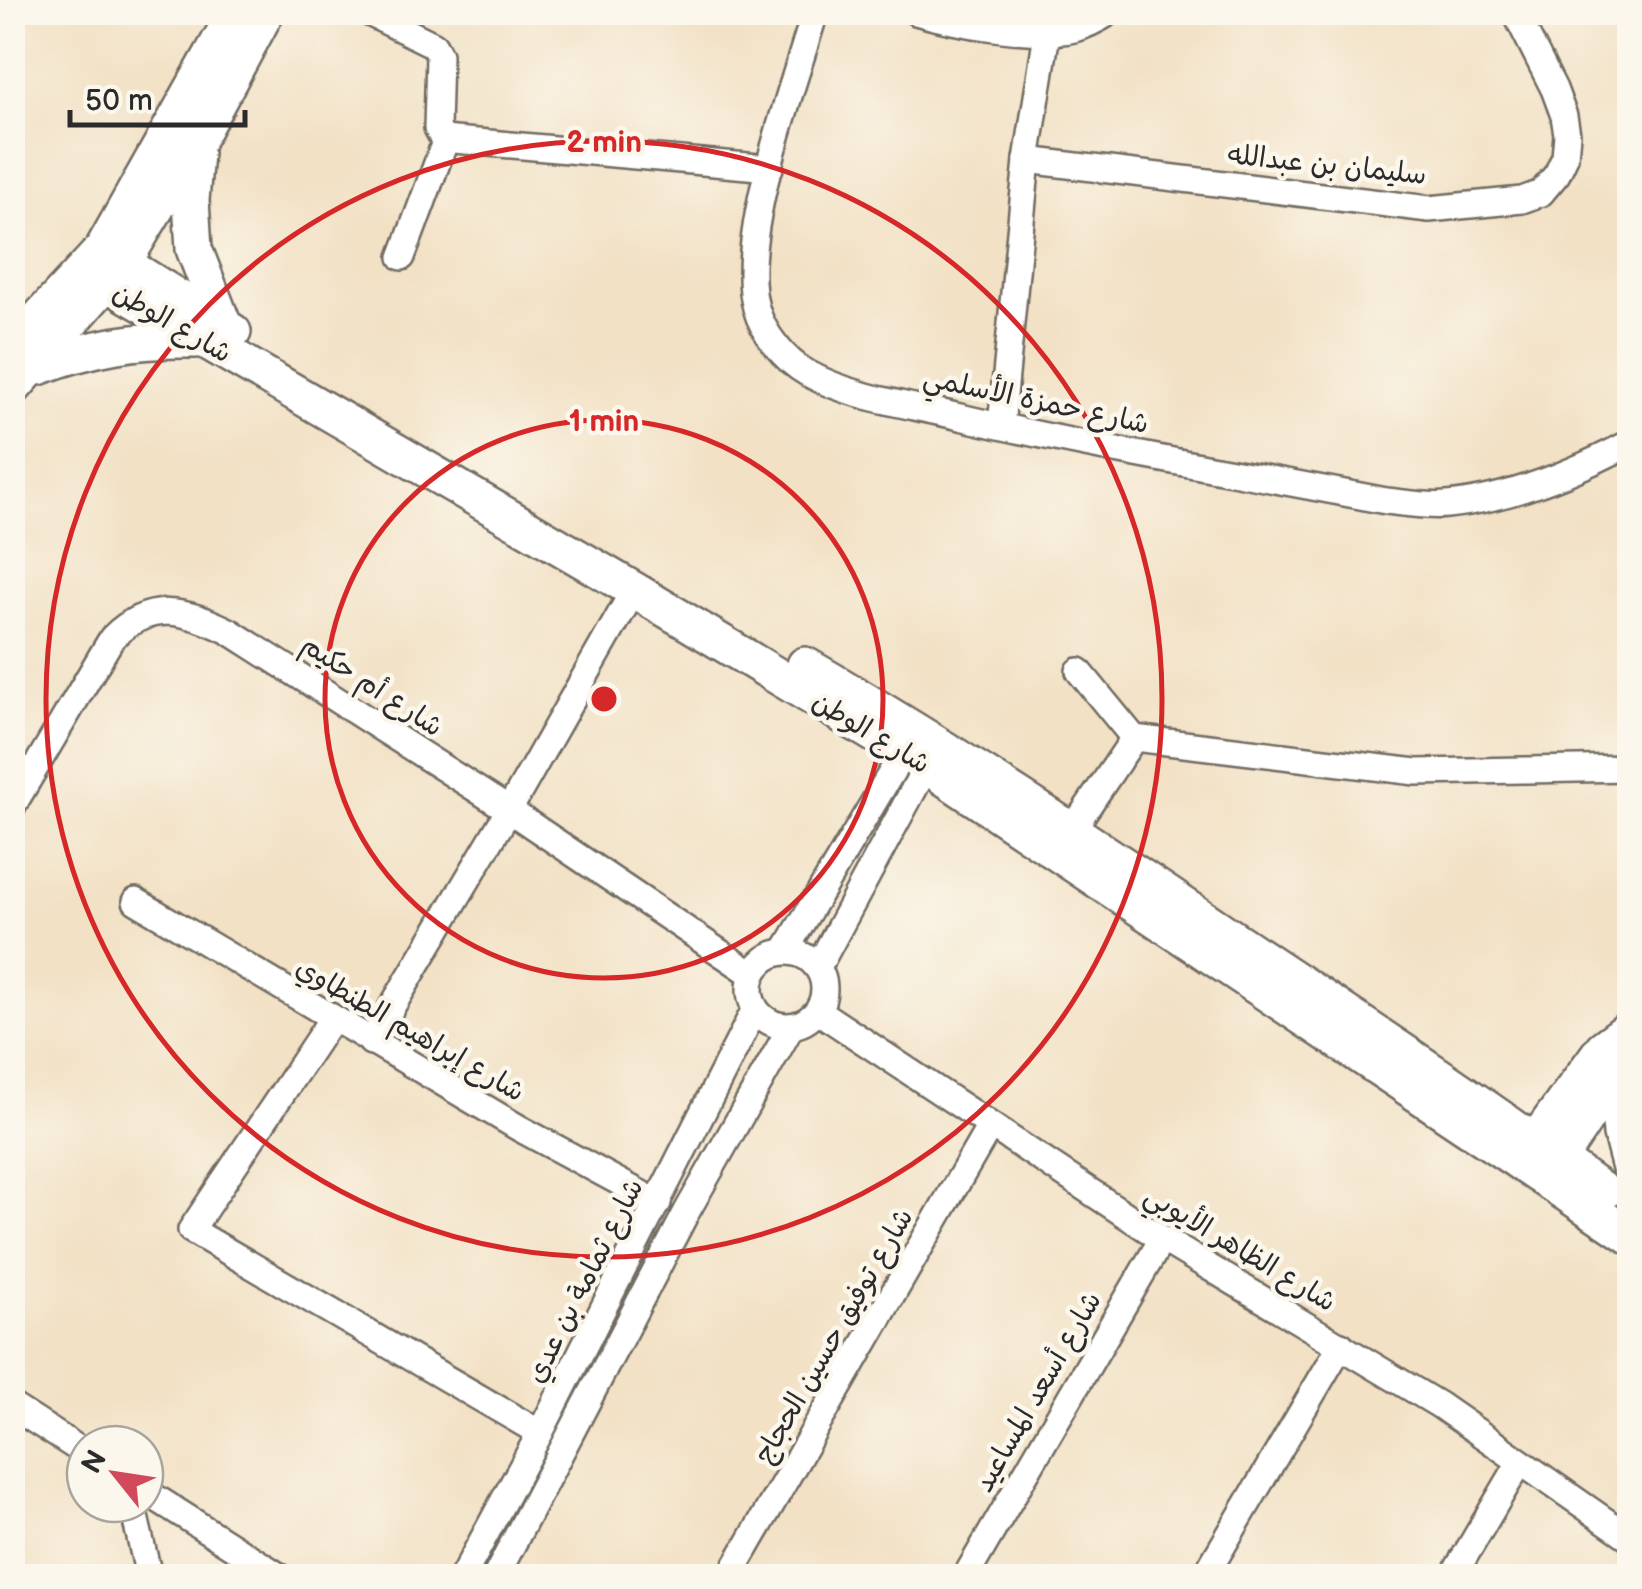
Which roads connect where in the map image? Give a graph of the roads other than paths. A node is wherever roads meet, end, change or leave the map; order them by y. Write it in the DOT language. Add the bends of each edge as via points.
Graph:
graph roads {
  1 [pos="236,12"];
  2 [pos="266,12"];
  3 [pos="367,12"];
  4 [pos="815,12"];
  5 [pos="916,12"];
  6 [pos="1110,12"];
  7 [pos="1516,12"];
  8 [pos="1048,32"];
  9 [pos="446,140"];
  10 [pos="196,142"];
  11 [pos="1027,160"];
  12 [pos="770,168"];
  13 [pos="402,256"];
  14 [pos="104,267"];
  15 [pos="212,333"];
  16 [pos="19,368"];
  17 [pos="1001,426"];
  18 [pos="1630,443"];
  19 [pos="634,590"];
  20 [pos="1079,671"];
  21 [pos="1134,738"];
  22 [pos="922,748"];
  23 [pos="1630,768"];
  24 [pos="12,807"];
  25 [pos="509,810"];
  26 [pos="1072,830"];
  27 [pos="136,901"];
  28 [pos="785,952"];
  29 [pos="818,968"];
  30 [pos="752,974"];
  31 [pos="755,1010"];
  32 [pos="818,1011"];
  33 [pos="332,1020"];
  34 [pos="791,1027"];
  35 [pos="1630,1028"];
  36 [pos="371,1042"];
  37 [pos="1623,1058"];
  38 [pos="1570,1091"];
  39 [pos="1469,1096"];
  40 [pos="990,1126"];
  41 [pos="1539,1160"];
  42 [pos="1630,1168"];
  43 [pos="658,1204"];
  44 [pos="1630,1210"];
  45 [pos="1630,1236"];
  46 [pos="1162,1238"];
  47 [pos="1341,1345"];
  48 [pos="12,1406"];
  49 [pos="540,1433"];
  50 [pos="65,1440"];
  51 [pos="1520,1464"];
  52 [pos="165,1504"];
  53 [pos="137,1524"];
  54 [pos="1630,1538"];
  55 [pos="149,1576"];
  56 [pos="279,1576"];
  57 [pos="462,1576"];
  58 [pos="496,1576"];
  59 [pos="730,1576"];
  60 [pos="966,1576"];
  61 [pos="1205,1576"];
  62 [pos="1453,1576"];
  1 -- 14 [label="street"];
  2 -- 10 [label="street"];
  3 -- 9 [label="street" via="434,44 437,132"];
  4 -- 12 [label="street, شارع حمزة الأسلمي"];
  5 -- 8 [label="street"];
  6 -- 8 [label="street" via="1075,29"];
  7 -- 11 [label="street, سليمان بن عبدالله" via="1554,89 1566,134 1557,174 1542,193 1522,200 1429,208"];
  8 -- 11 [label="street"];
  9 -- 12 [label="street"];
  9 -- 13 [label="street"];
  10 -- 14 [label="street"];
  10 -- 15 [label="street" via="194,249"];
  11 -- 17 [label="street"];
  12 -- 17 [label="street, شارع حمزة الأسلمي" via="750,282 774,344 805,372 857,392"];
  14 -- 15 [label="street, شارع الوطن"];
  14 -- 16 [label="street"];
  15 -- 16 [label="street" via="122,342"];
  15 -- 19 [label="street, شارع الوطن"];
  15 -- 22 [label="street, شارع الوطن"];
  17 -- 18 [label="street, شارع حمزة الأسلمي" via="1386,501 1445,506 1506,494"];
  19 -- 22 [label="street, شارع الوطن"];
  19 -- 25 [label="street"];
  20 -- 21 [label="street"];
  21 -- 23 [label="street" via="1416,772"];
  21 -- 26 [label="street"];
  22 -- 26 [label="street, شارع الوطن"];
  22 -- 28 [label="street"];
  22 -- 29 [label="street"];
  22 -- 41 [label="street, شارع الوطن"];
  24 -- 25 [label="street, شارع أم حكيم" via="112,638 148,612 172,612 230,631"];
  25 -- 30 [label="street, شارع أم حكيم"];
  25 -- 36 [label="street"];
  26 -- 39 [label="street, شارع الوطن"];
  27 -- 33 [label="street, شارع إبراهيم الطنطاوي"];
  28 -- 29 [label="street" via="804,955"];
  28 -- 30 [label="street"];
  29 -- 32 [label="street" via="824,997"];
  30 -- 31 [label="street"];
  31 -- 34 [label="street" via="764,1020"];
  31 -- 43 [label="street, شارع ثمامة بن عدي"];
  32 -- 34 [label="street"];
  32 -- 40 [label="street, شارع الظاهر الأيوبي"];
  33 -- 36 [label="street, شارع إبراهيم الطنطاوي"];
  33 -- 49 [label="street" via="191,1230"];
  34 -- 58 [label="street, شارع ثمامة بن عدي"];
  35 -- 38 [label="street" via="1603,1048"];
  36 -- 43 [label="street, شارع إبراهيم الطنطاوي"];
  37 -- 41 [label="street"];
  37 -- 42 [label="street" via="1621,1134"];
  38 -- 39 [label="street" via="1530,1102"];
  38 -- 41 [label="street"];
  39 -- 41 [label="street, شارع الوطن"];
  40 -- 46 [label="street, شارع الظاهر الأيوبي"];
  40 -- 59 [label="street, شارع توفيق حسين الحجاج"];
  41 -- 44 [label="street, شارع الوطن"];
  41 -- 45 [label="street, شارع الوطن"];
  43 -- 49 [label="street, شارع ثمامة بن عدي"];
  46 -- 47 [label="street, شارع الظاهر الأيوبي"];
  46 -- 60 [label="street, شارع أسعد المساعيد"];
  47 -- 51 [label="street, شارع الظاهر الأيوبي"];
  47 -- 61 [label="street"];
  48 -- 50 [label="street"];
  49 -- 57 [label="street, شارع ثمامة بن عدي"];
  51 -- 54 [label="street, شارع الظاهر الأيوبي"];
  51 -- 62 [label="street"];
  52 -- 56 [label="street"];
  53 -- 55 [label="street"];
}
